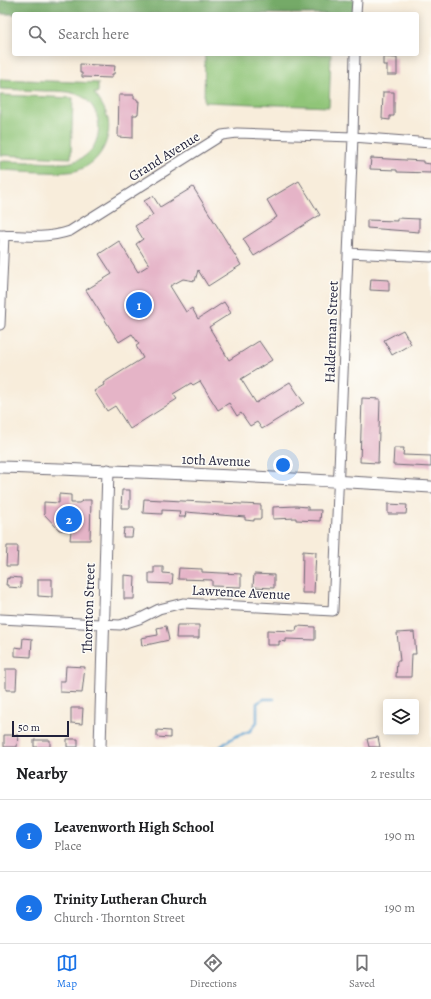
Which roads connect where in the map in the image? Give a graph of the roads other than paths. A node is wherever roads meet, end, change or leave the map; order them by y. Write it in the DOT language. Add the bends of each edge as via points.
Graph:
graph roads {
  1 [pos="356,0"];
  2 [pos="356,12"];
  3 [pos="355,56"];
  4 [pos="353,137"];
  5 [pos="431,143"];
  6 [pos="2,235"];
  7 [pos="348,252"];
  8 [pos="431,257"];
  9 [pos="0,325"];
  10 [pos="0,467"];
  11 [pos="108,470"];
  12 [pos="339,480"];
  13 [pos="431,487"];
  14 [pos="333,611"];
  15 [pos="0,619"];
  16 [pos="103,625"];
  17 [pos="100,747"];
  1 -- 2 [label="street"];
  3 -- 4 [label="street, Halderman Street"];
  4 -- 5 [label="street, Grand Avenue"];
  4 -- 6 [label="street, Grand Avenue" via="237,132 222,135 70,231 45,237"];
  4 -- 7 [label="street, Halderman Street"];
  6 -- 9 [label="street"];
  7 -- 8 [label="street"];
  7 -- 12 [label="street, Halderman Street"];
  10 -- 11 [label="street, 10th Avenue"];
  11 -- 12 [label="street, 10th Avenue"];
  11 -- 16 [label="street, Thornton Street"];
  12 -- 13 [label="street, 10th Avenue"];
  12 -- 14 [label="street, Halderman Street"];
  14 -- 16 [label="street, Lawrence Avenue" via="183,602 158,609 139,620 120,626"];
  15 -- 16 [label="street, Lawrence Avenue"];
  16 -- 17 [label="street, Thornton Street"];
}
